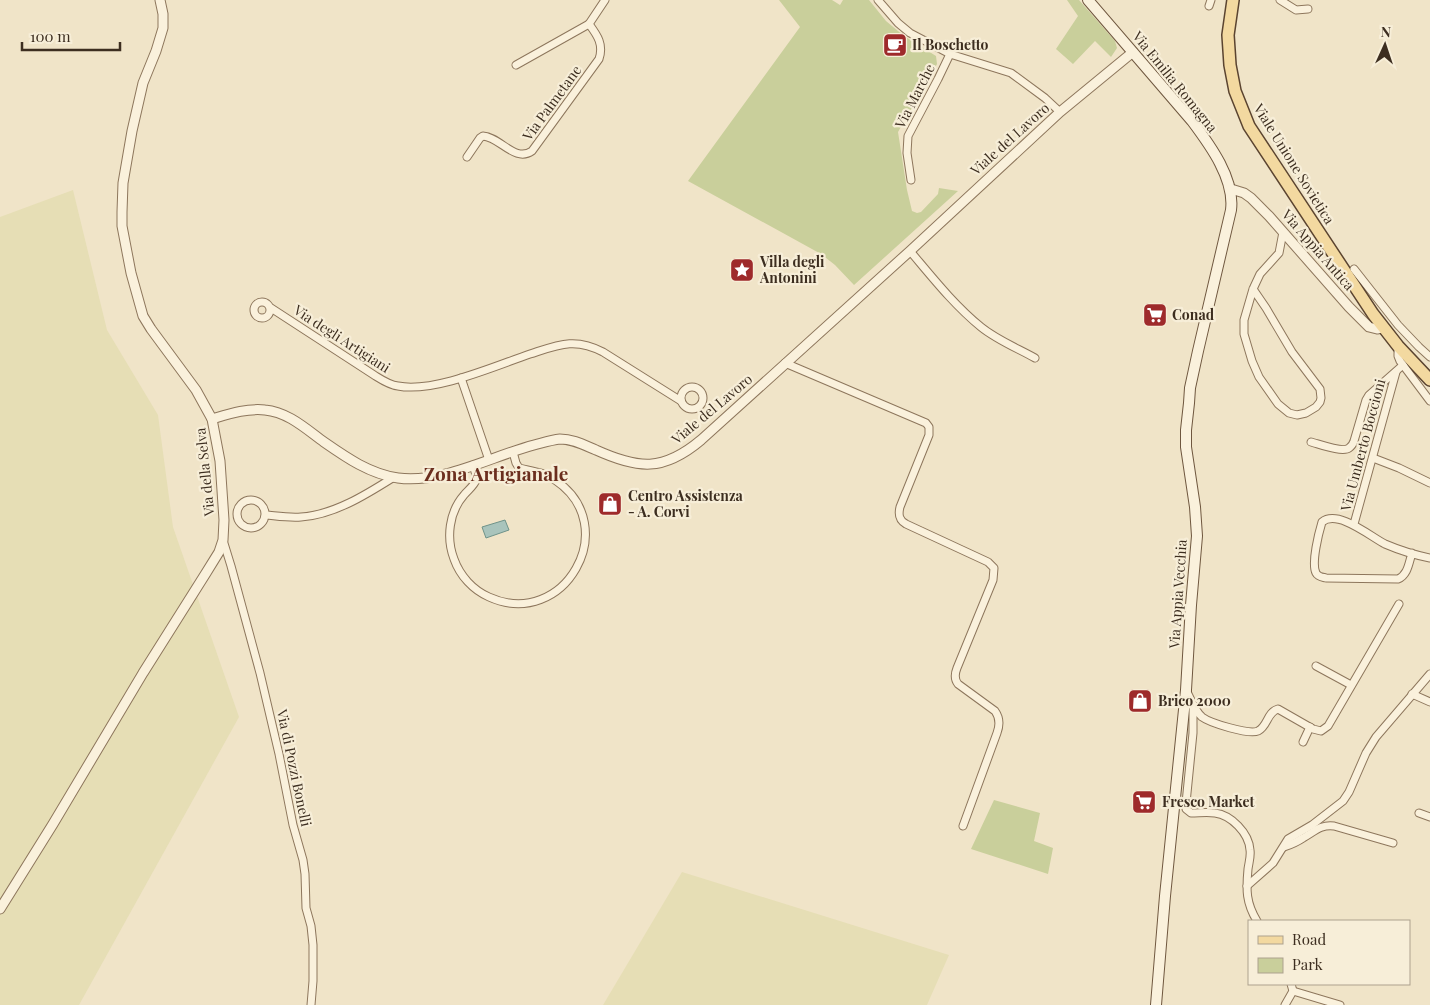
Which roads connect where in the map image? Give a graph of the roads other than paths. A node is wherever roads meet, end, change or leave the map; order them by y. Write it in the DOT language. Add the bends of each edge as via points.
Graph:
graph roads {
  1 [pos="160,0"];
  2 [pos="605,0"];
  3 [pos="878,0"];
  4 [pos="1088,0"];
  5 [pos="1233,0"];
  6 [pos="1280,0"];
  7 [pos="1308,9"];
  8 [pos="589,24"];
  9 [pos="1133,52"];
  10 [pos="950,54"];
  11 [pos="516,65"];
  12 [pos="1060,112"];
  13 [pos="467,157"];
  14 [pos="911,180"];
  15 [pos="1231,189"];
  16 [pos="1283,232"];
  17 [pos="910,251"];
  18 [pos="1352,270"];
  19 [pos="1253,289"];
  20 [pos="270,308"];
  21 [pos="1382,328"];
  22 [pos="1398,346"];
  23 [pos="1430,356"];
  24 [pos="1035,358"];
  25 [pos="785,363"];
  26 [pos="1403,365"];
  27 [pos="1396,372"];
  28 [pos="460,378"];
  29 [pos="1430,380"];
  30 [pos="1430,400"];
  31 [pos="681,401"];
  32 [pos="212,419"];
  33 [pos="1311,442"];
  34 [pos="513,452"];
  35 [pos="1373,458"];
  36 [pos="489,460"];
  37 [pos="473,465"];
  38 [pos="394,477"];
  39 [pos="1430,483"];
  40 [pos="266,515"];
  41 [pos="1354,524"];
  42 [pos="223,540"];
  43 [pos="1412,554"];
  44 [pos="1430,558"];
  45 [pos="1399,604"];
  46 [pos="1316,666"];
  47 [pos="1430,674"];
  48 [pos="1351,685"];
  49 [pos="1186,690"];
  50 [pos="1412,694"];
  51 [pos="1430,702"];
  52 [pos="1193,704"];
  53 [pos="1310,727"];
  54 [pos="1303,742"];
  55 [pos="1419,813"];
  56 [pos="1430,817"];
  57 [pos="963,826"];
  58 [pos="1393,843"];
  59 [pos="1282,848"];
  60 [pos="1247,886"];
  61 [pos="0,909"];
  62 [pos="1256,920"];
  63 [pos="1292,987"];
  64 [pos="311,1005"];
  65 [pos="1156,1005"];
  66 [pos="1285,1005"];
  67 [pos="1340,1005"];
  1 -- 32 [label="street, Via della Selva" via="163,28 143,82 133,124 124,182 122,226 144,319 196,390"];
  2 -- 8 [label="street"];
  3 -- 10 [label="street" via="906,30"];
  4 -- 9 [label="main road, Via Emilia Romagna"];
  5 -- 18 [label="main road, Viale Unione Sovietica" via="1228,26 1229,55 1233,83 1243,113 1257,139"];
  6 -- 7 [label="street" via="1296,10"];
  8 -- 11 [label="street"];
  8 -- 13 [label="street, Via Palmetane" via="601,43 599,59 532,151 519,154 483,136"];
  9 -- 12 [label="street, Viale del Lavoro"];
  9 -- 15 [label="main road, Via Emilia Romagna" via="1203,136"];
  10 -- 12 [label="street" via="1013,74"];
  10 -- 14 [label="street, Via Marche" via="908,136"];
  12 -- 17 [label="street, Viale del Lavoro"];
  15 -- 16 [label="street, Via Appia Antica" via="1251,198"];
  15 -- 49 [label="main road, Via Appia Vecchia" via="1231,210 1190,388 1186,430 1197,536"];
  16 -- 19 [label="street" via="1279,253 1260,274"];
  16 -- 21 [label="street, Via Appia Antica" via="1369,327"];
  17 -- 24 [label="street" via="977,324"];
  17 -- 25 [label="street, Viale del Lavoro"];
  18 -- 21 [label="main road, Viale Unione Sovietica"];
  18 -- 23 [label="street" via="1398,325"];
  19 -- 19 [label="street" via="1244,329 1255,367 1284,410 1294,415 1306,413 1320,402 1320,389 1292,352"];
  20 -- 28 [label="street, Via degli Artigiani" via="388,384 423,387"];
  21 -- 22 [label="main road, Viale Unione Sovietica"];
  22 -- 26 [label="street" via="1398,358"];
  22 -- 29 [label="main road, Viale Unione Sovietica"];
  25 -- 34 [label="street, Viale del Lavoro" via="698,443 666,461 632,463 564,439"];
  25 -- 57 [label="street" via="926,423 929,435 899,510 900,519 988,562 994,568 993,580 955,675 958,684 996,712 999,725"];
  26 -- 27 [label="street"];
  26 -- 30 [label="street"];
  27 -- 33 [label="street" via="1368,397 1351,447 1346,450"];
  27 -- 35 [label="street, Via Umberto Boccioni"];
  28 -- 31 [label="street, Via degli Artigiani" via="558,345 576,343 603,352"];
  28 -- 36 [label="street"];
  32 -- 38 [label="street, Viale del Lavoro" via="252,410 280,413 356,463"];
  32 -- 42 [label="street, Via della Selva" via="220,461"];
  34 -- 36 [label="street, Viale del Lavoro"];
  34 -- 37 [label="street" via="519,468 545,474 566,489 578,506 584,523 584,550 575,571 558,590 538,600 514,603 492,598 470,584 456,564 450,542 451,521 457,504 476,481"];
  35 -- 39 [label="street"];
  35 -- 41 [label="street, Via Umberto Boccioni"];
  36 -- 37 [label="street, Viale del Lavoro"];
  37 -- 38 [label="street, Viale del Lavoro" via="433,477"];
  38 -- 40 [label="street" via="359,499 319,514 294,517"];
  40 -- 40 [label="street" via="263,506 255,500 241,503 237,512 238,521 248,528 260,526"];
  41 -- 43 [label="street" via="1383,543"];
  41 -- 43 [label="street" via="1333,518 1326,519 1321,525 1316,550 1317,575 1402,578"];
  42 -- 61 [label="street, Via della Selva" via="210,567"];
  42 -- 64 [label="street, Via di Pozzi Bonelli" via="260,673 303,860 313,944"];
  43 -- 44 [label="street"];
  45 -- 48 [label="street"];
  46 -- 48 [label="street"];
  47 -- 50 [label="street"];
  48 -- 53 [label="street" via="1327,728 1319,731"];
  49 -- 52 [label="street"];
  49 -- 65 [label="main road, Via Appia Vecchia"];
  50 -- 51 [label="street"];
  50 -- 59 [label="street" via="1379,732 1345,798 1290,838"];
  52 -- 53 [label="street" via="1207,720 1247,731 1259,730 1272,711 1278,709"];
  52 -- 60 [label="street" via="1186,809 1191,813 1223,815 1242,832 1251,851"];
  53 -- 54 [label="street"];
  55 -- 56 [label="street"];
  58 -- 59 [label="street" via="1328,825"];
  59 -- 60 [label="street" via="1273,863"];
  60 -- 62 [label="street" via="1249,906"];
  63 -- 66 [label="street"];
  63 -- 67 [label="street"];
}
